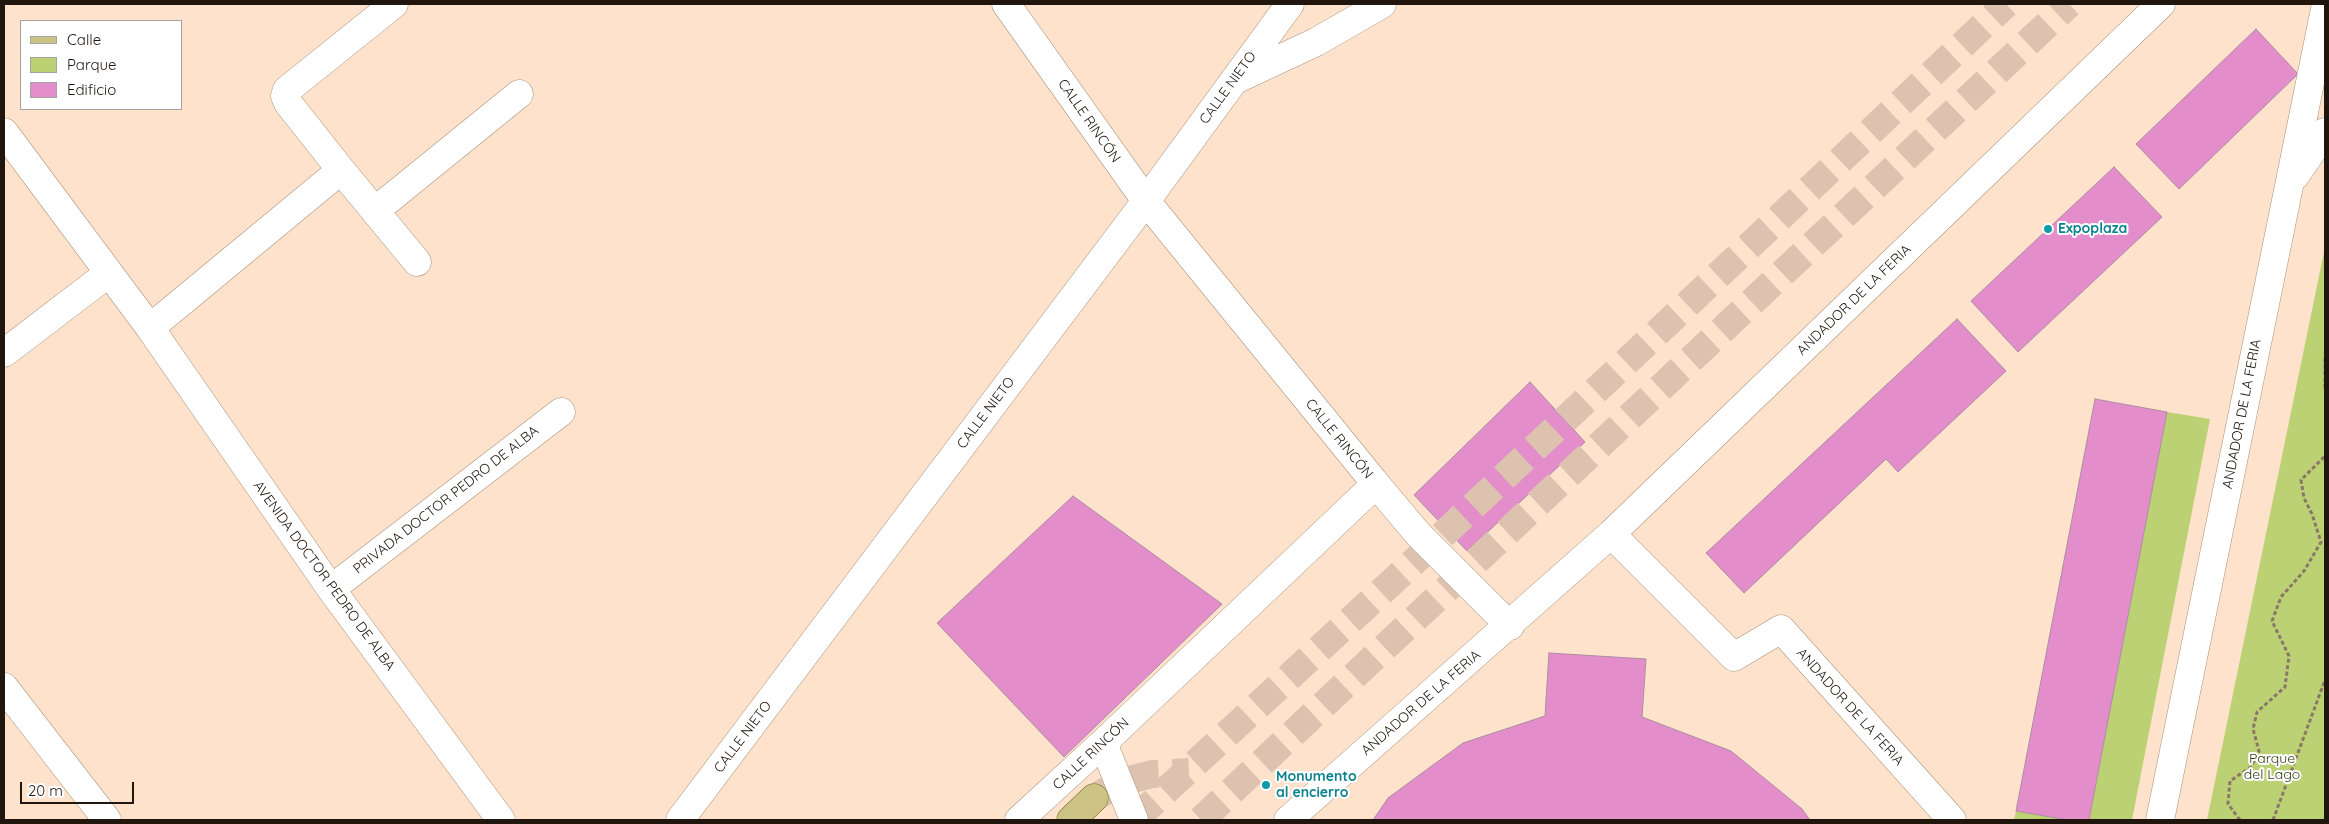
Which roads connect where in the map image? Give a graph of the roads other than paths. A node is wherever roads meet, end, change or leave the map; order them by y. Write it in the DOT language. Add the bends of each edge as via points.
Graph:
graph roads {
  1 [pos="394,4"];
  2 [pos="1006,4"];
  3 [pos="1290,4"];
  4 [pos="1382,4"];
  5 [pos="2161,4"];
  6 [pos="2325,9"];
  7 [pos="1235,79"];
  8 [pos="519,94"];
  9 [pos="4,132"];
  10 [pos="2325,132"];
  11 [pos="341,170"];
  12 [pos="2287,187"];
  13 [pos="1146,201"];
  14 [pos="376,210"];
  15 [pos="417,262"];
  16 [pos="109,273"];
  17 [pos="150,328"];
  18 [pos="4,353"];
  19 [pos="561,412"];
  20 [pos="1376,484"];
  21 [pos="1611,534"];
  22 [pos="331,589"];
  23 [pos="1510,626"];
  24 [pos="4,687"];
  25 [pos="1103,743"];
  26 [pos="1094,798"];
  27 [pos="107,820"];
  28 [pos="501,820"];
  29 [pos="680,820"];
  30 [pos="1019,820"];
  31 [pos="1070,820"];
  32 [pos="1134,820"];
  33 [pos="1288,820"];
  34 [pos="1952,820"];
  35 [pos="2160,820"];
  1 -- 11 [label="street" via="287,90 285,96"];
  2 -- 13 [label="street, CALLE RINCÓN"];
  3 -- 7 [label="street, CALLE NIETO"];
  4 -- 7 [label="street" via="1316,42"];
  5 -- 21 [label="street, ANDADOR DE LA FERIA"];
  6 -- 12 [label="street, ANDADOR DE LA FERIA"];
  7 -- 13 [label="street, CALLE NIETO"];
  8 -- 14 [label="street"];
  9 -- 16 [label="street, AVENIDA DOCTOR PEDRO DE ALBA"];
  10 -- 12 [label="street"];
  11 -- 14 [label="street"];
  11 -- 17 [label="street"];
  12 -- 35 [label="street, ANDADOR DE LA FERIA"];
  13 -- 20 [label="street, CALLE RINCÓN"];
  13 -- 29 [label="street, CALLE NIETO"];
  14 -- 15 [label="street"];
  16 -- 17 [label="street, AVENIDA DOCTOR PEDRO DE ALBA"];
  16 -- 18 [label="street"];
  17 -- 22 [label="street, AVENIDA DOCTOR PEDRO DE ALBA"];
  19 -- 22 [label="street, PRIVADA DOCTOR PEDRO DE ALBA"];
  20 -- 23 [label="street" via="1418,534"];
  20 -- 25 [label="street, CALLE RINCÓN"];
  21 -- 23 [label="street, ANDADOR DE LA FERIA"];
  21 -- 34 [label="street, ANDADOR DE LA FERIA" via="1734,657 1781,629"];
  22 -- 28 [label="street, AVENIDA DOCTOR PEDRO DE ALBA"];
  23 -- 33 [label="street, ANDADOR DE LA FERIA"];
  24 -- 27 [label="street"];
  25 -- 30 [label="street, CALLE RINCÓN"];
  25 -- 32 [label="street"];
  26 -- 31 [label="main road"];
}
